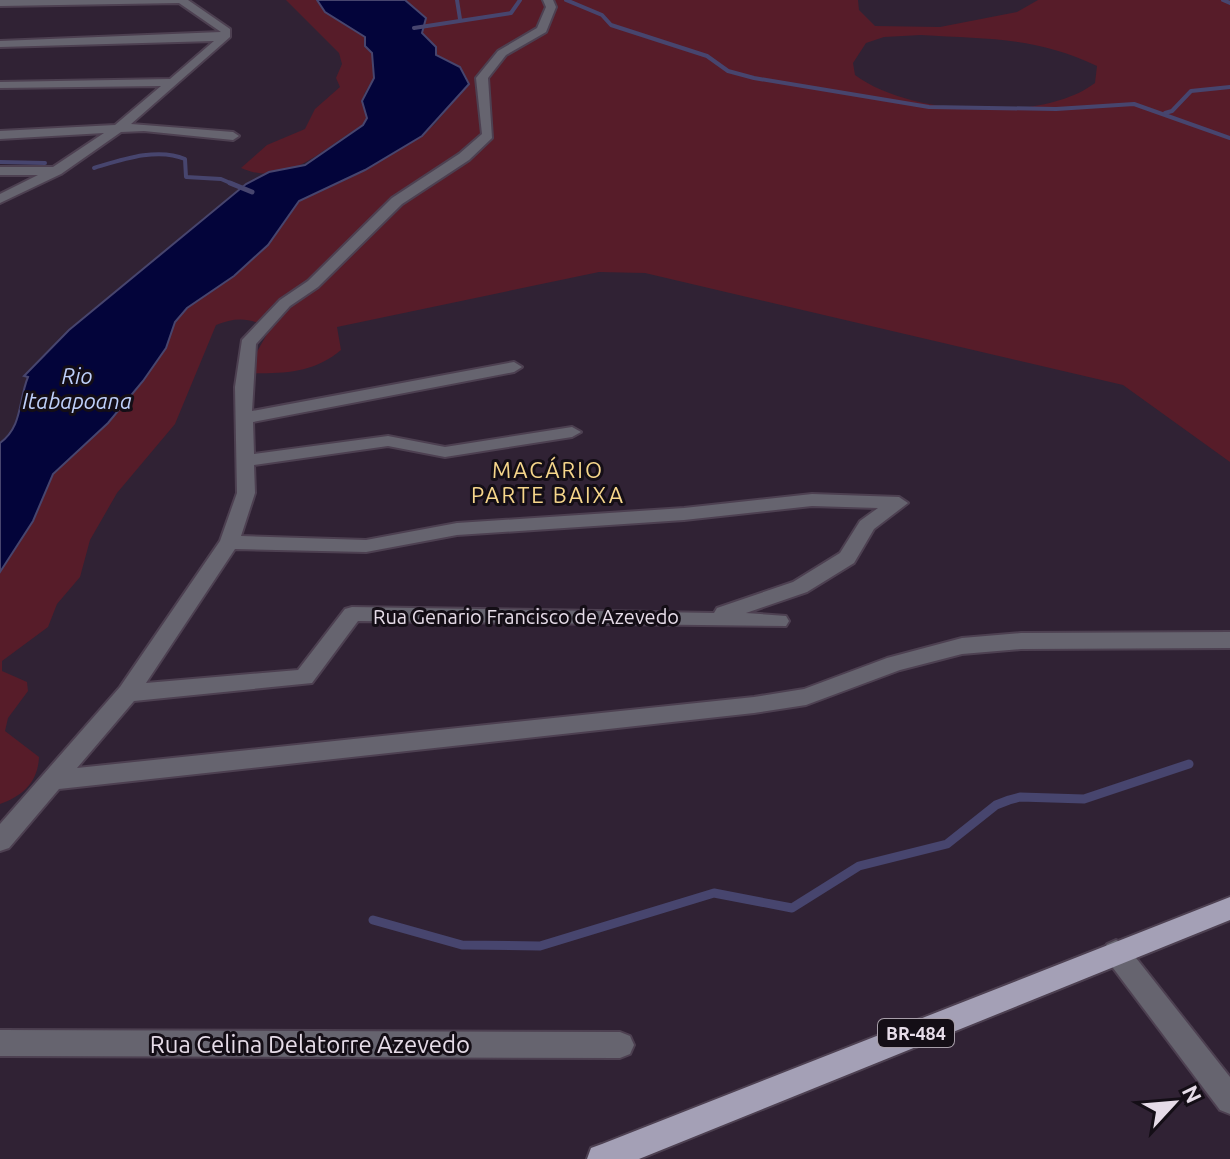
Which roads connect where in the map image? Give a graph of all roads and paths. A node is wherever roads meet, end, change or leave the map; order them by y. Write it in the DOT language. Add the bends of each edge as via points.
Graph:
graph roads {
  1 [pos="181,0"];
  2 [pos="548,0"];
  3 [pos="11,5"];
  4 [pos="225,37"];
  5 [pos="0,44"];
  6 [pos="173,82"];
  7 [pos="0,85"];
  8 [pos="119,128"];
  9 [pos="0,135"];
  10 [pos="233,136"];
  11 [pos="0,171"];
  12 [pos="56,171"];
  13 [pos="0,199"];
  14 [pos="514,367"];
  15 [pos="245,418"];
  16 [pos="572,432"];
  17 [pos="246,461"];
  18 [pos="229,542"];
  19 [pos="713,617"];
  20 [pos="779,621"];
  21 [pos="1230,640"];
  22 [pos="128,693"];
  23 [pos="52,780"];
  24 [pos="0,841"];
  25 [pos="1230,908"];
  26 [pos="1116,952"];
  27 [pos="0,1043"];
  28 [pos="620,1045"];
  29 [pos="1230,1100"];
  30 [pos="602,1159"];
  1 -- 3 [label="street"];
  1 -- 4 [label="street" via="226,31"];
  2 -- 15 [label="street" via="551,7 542,30 502,53 482,78 488,135 397,201 248,343"];
  4 -- 5 [label="street"];
  4 -- 6 [label="street"];
  6 -- 7 [label="street"];
  6 -- 8 [label="street"];
  8 -- 9 [label="street"];
  8 -- 10 [label="street"];
  8 -- 12 [label="street"];
  11 -- 12 [label="street"];
  12 -- 13 [label="street"];
  14 -- 15 [label="street"];
  15 -- 17 [label="street"];
  16 -- 17 [label="street" via="445,452 388,441"];
  17 -- 18 [label="street" via="246,493"];
  18 -- 19 [label="street" via="366,546 457,529 812,500 899,503 867,525 847,558 800,587"];
  18 -- 22 [label="street"];
  19 -- 20 [label="street, Rua Genario Francisco de Azevedo"];
  19 -- 22 [label="street, Rua Genario Francisco de Azevedo" via="352,614 304,677"];
  21 -- 23 [label="street" via="962,646 806,697 754,705"];
  22 -- 23 [label="street"];
  23 -- 24 [label="street"];
  25 -- 26 [label="main road, BR-484"];
  26 -- 29 [label="street"];
  26 -- 30 [label="main road, BR-484"];
  27 -- 28 [label="street, Rua Celina Delatorre Azevedo"];
}
